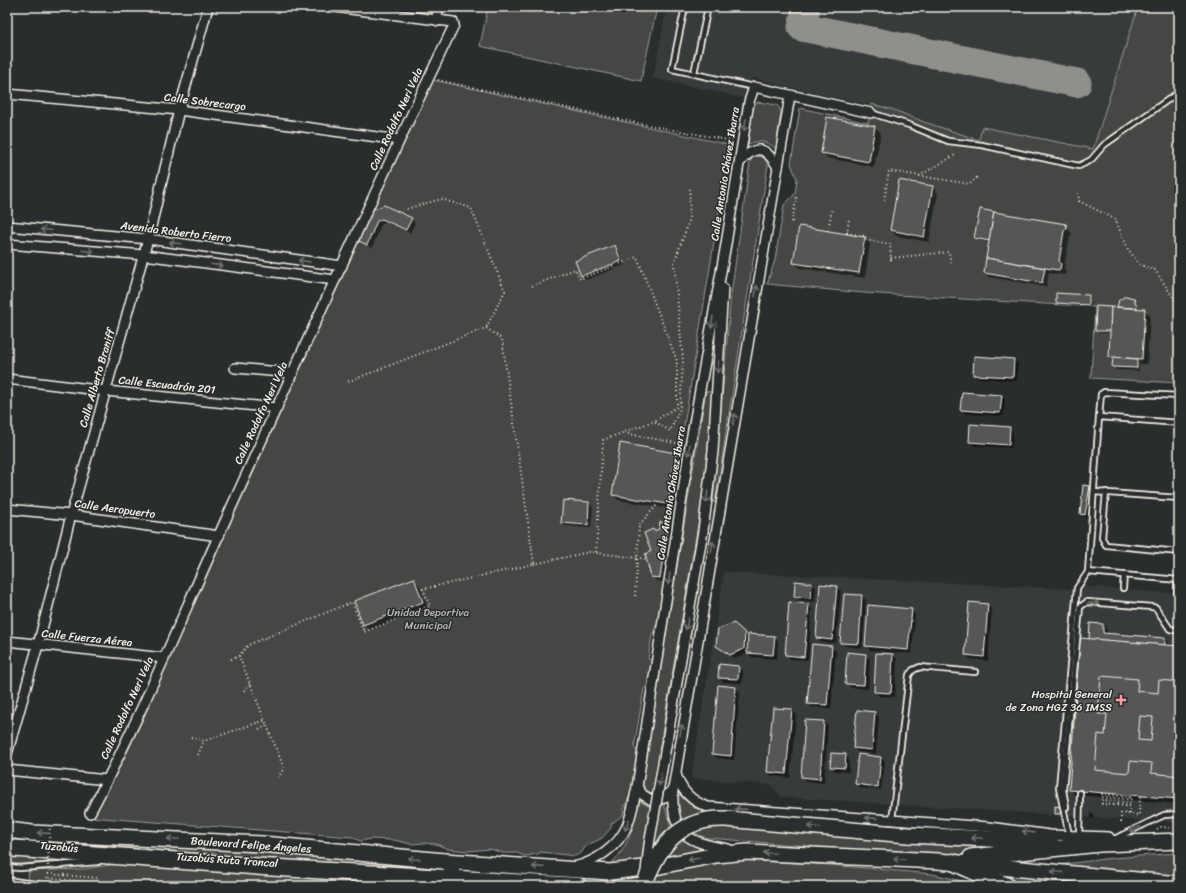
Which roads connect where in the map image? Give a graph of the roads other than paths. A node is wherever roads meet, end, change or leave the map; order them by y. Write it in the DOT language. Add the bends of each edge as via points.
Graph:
graph roads {
  1 [pos="208,7"];
  2 [pos="335,7"];
  3 [pos="437,7"];
  4 [pos="685,7"];
  5 [pos="708,7"];
  6 [pos="438,20"];
  7 [pos="694,73"];
  8 [pos="754,87"];
  9 [pos="1179,92"];
  10 [pos="7,94"];
  11 [pos="790,96"];
  12 [pos="180,110"];
  13 [pos="871,112"];
  14 [pos="399,140"];
  15 [pos="740,162"];
  16 [pos="778,167"];
  17 [pos="7,226"];
  18 [pos="148,239"];
  19 [pos="7,244"];
  20 [pos="726,244"];
  21 [pos="144,256"];
  22 [pos="342,266"];
  23 [pos="335,280"];
  24 [pos="235,368"];
  25 [pos="293,373"];
  26 [pos="7,378"];
  27 [pos="106,391"];
  28 [pos="1179,396"];
  29 [pos="277,408"];
  30 [pos="1099,417"];
  31 [pos="1179,424"];
  32 [pos="1094,492"];
  33 [pos="1106,492"];
  34 [pos="1179,498"];
  35 [pos="7,509"];
  36 [pos="71,515"];
  37 [pos="219,536"];
  38 [pos="1179,552"];
  39 [pos="1088,572"];
  40 [pos="1124,575"];
  41 [pos="1179,580"];
  42 [pos="1123,588"];
  43 [pos="1177,593"];
  44 [pos="1179,631"];
  45 [pos="7,641"];
  46 [pos="38,645"];
  47 [pos="164,658"];
  48 [pos="975,672"];
  49 [pos="7,754"];
  50 [pos="675,769"];
  51 [pos="7,770"];
  52 [pos="107,780"];
  53 [pos="637,787"];
  54 [pos="672,789"];
  55 [pos="1080,794"];
  56 [pos="1065,812"];
  57 [pos="90,813"];
  58 [pos="1179,814"];
  59 [pos="892,820"];
  60 [pos="7,830"];
  61 [pos="1069,836"];
  62 [pos="1079,836"];
  63 [pos="1118,837"];
  64 [pos="1179,841"];
  65 [pos="1100,844"];
  66 [pos="7,848"];
  67 [pos="7,852"];
  68 [pos="747,852"];
  69 [pos="110,861"];
  70 [pos="444,861"];
  71 [pos="946,862"];
  72 [pos="7,867"];
  73 [pos="565,869"];
  74 [pos="336,877"];
  75 [pos="7,880"];
  76 [pos="492,880"];
  77 [pos="646,883"];
  78 [pos="1179,884"];
  79 [pos="47,886"];
  80 [pos="578,886"];
  81 [pos="1007,886"];
  1 -- 12 [label="street, Calle Alberto Braniff"];
  2 -- 6 [label="street"];
  3 -- 6 [label="street"];
  4 -- 7 [label="lane" via="672,69"];
  5 -- 7 [label="lane"];
  6 -- 14 [label="street, Calle Rodolfo Neri Vela" via="454,24"];
  7 -- 8 [label="lane"];
  8 -- 11 [label="street"];
  8 -- 15 [label="street, Calle Antonio Chávez Ibarra, one-way" via="749,102"];
  9 -- 13 [label="lane" via="1104,145 1091,160 1079,166 982,145 948,141"];
  10 -- 12 [label="street, Calle Sobrecargo"];
  11 -- 13 [label="street"];
  11 -- 16 [label="street"];
  12 -- 14 [label="street, Calle Sobrecargo"];
  12 -- 18 [label="street, Calle Alberto Braniff"];
  14 -- 22 [label="street, Calle Rodolfo Neri Vela"];
  15 -- 16 [label="street" via="757,149 764,150 770,155"];
  15 -- 20 [label="street, Calle Antonio Chávez Ibarra"];
  50 -- 16 [label="street, one-way"];
  18 -- 17 [label="street, Avenida Roberto Fierro, one-way"];
  18 -- 21 [label="street, Calle Alberto Braniff"];
  22 -- 18 [label="street, Avenida Roberto Fierro, one-way"];
  19 -- 21 [label="street, one-way"];
  20 -- 53 [label="street, Calle Antonio Chávez Ibarra, one-way" via="690,446"];
  20 -- 77 [label="street, one-way, bridge" via="713,451 703,531 649,845"];
  21 -- 23 [label="street, one-way"];
  21 -- 27 [label="street, Calle Alberto Braniff"];
  22 -- 23 [label="street, Calle Rodolfo Neri Vela"];
  23 -- 25 [label="street, Calle Rodolfo Neri Vela"];
  24 -- 25 [label="street"];
  25 -- 29 [label="street, Calle Rodolfo Neri Vela"];
  26 -- 27 [label="street, Calle Escuadrón 201"];
  27 -- 29 [label="street, Calle Escuadrón 201"];
  27 -- 36 [label="street, Calle Alberto Braniff"];
  28 -- 30 [label="lane" via="1104,392 1101,394"];
  29 -- 37 [label="street, Calle Rodolfo Neri Vela"];
  30 -- 31 [label="lane"];
  30 -- 32 [label="lane"];
  32 -- 33 [label="lane"];
  32 -- 39 [label="lane"];
  33 -- 34 [label="lane"];
  33 -- 38 [label="lane" via="1102,538 1106,545"];
  35 -- 36 [label="street, Calle Aeropuerto"];
  36 -- 37 [label="street, Calle Aeropuerto"];
  36 -- 46 [label="street, Calle Alberto Braniff"];
  37 -- 47 [label="street, Calle Rodolfo Neri Vela"];
  39 -- 40 [label="lane"];
  39 -- 56 [label="lane" via="1077,588 1059,788"];
  40 -- 41 [label="lane"];
  40 -- 42 [label="lane"];
  41 -- 43 [label="lane"];
  56 -- 44 [label="lane, one-way" via="1063,790 1080,607 1088,602 1152,607 1156,608 1170,629"];
  45 -- 46 [label="street, Calle Fuerza Aérea"];
  46 -- 47 [label="street, Calle Fuerza Aérea"];
  46 -- 49 [label="street, Calle Alberto Braniff"];
  47 -- 52 [label="street, Calle Rodolfo Neri Vela"];
  48 -- 59 [label="lane" via="920,667 912,670 909,675"];
  50 -- 54 [label="street"];
  59 -- 50 [label="street, one-way" via="708,807 698,804 685,793 679,784"];
  51 -- 52 [label="street"];
  52 -- 57 [label="street, Calle Rodolfo Neri Vela"];
  53 -- 54 [label="street" via="643,795 653,801 665,798"];
  53 -- 73 [label="street, Calle Antonio Chávez Ibarra, one-way" via="627,826 612,847 581,865"];
  54 -- 68 [label="street" via="672,810 675,820 688,837 714,847"];
  55 -- 62 [label="lane"];
  56 -- 61 [label="lane"];
  58 -- 63 [label="lane, one-way" via="1164,815"];
  61 -- 59 [label="street, one-way"];
  70 -- 60 [label="main road, Boulevard Felipe Ángeles, one-way" via="262,844"];
  61 -- 62 [label="street"];
  62 -- 63 [label="street"];
  63 -- 64 [label="street"];
  64 -- 65 [label="main road"];
  65 -- 71 [label="main road"];
  65 -- 77 [label="main road, one-way, bridge" via="908,835 726,819 702,821 682,829 667,843 652,864"];
  66 -- 76 [label="highway, Boulevard Felipe Ángeles" via="256,867"];
  67 -- 69 [label="lane, Tuzobús"];
  71 -- 68 [label="main road, one-way"];
  68 -- 73 [label="main road, one-way" via="610,872"];
  69 -- 72 [label="lane, Tuzobús Ruta Troncal"];
  69 -- 74 [label="lane, Tuzobús Ruta Troncal"];
  73 -- 70 [label="main road, one-way"];
  70 -- 76 [label="main road, Boulevard Felipe Ángeles"];
  78 -- 71 [label="main road, one-way"];
  71 -- 81 [label="highway"];
  75 -- 79 [label="lane"];
  76 -- 80 [label="highway, Boulevard Felipe Ángeles"];
}
